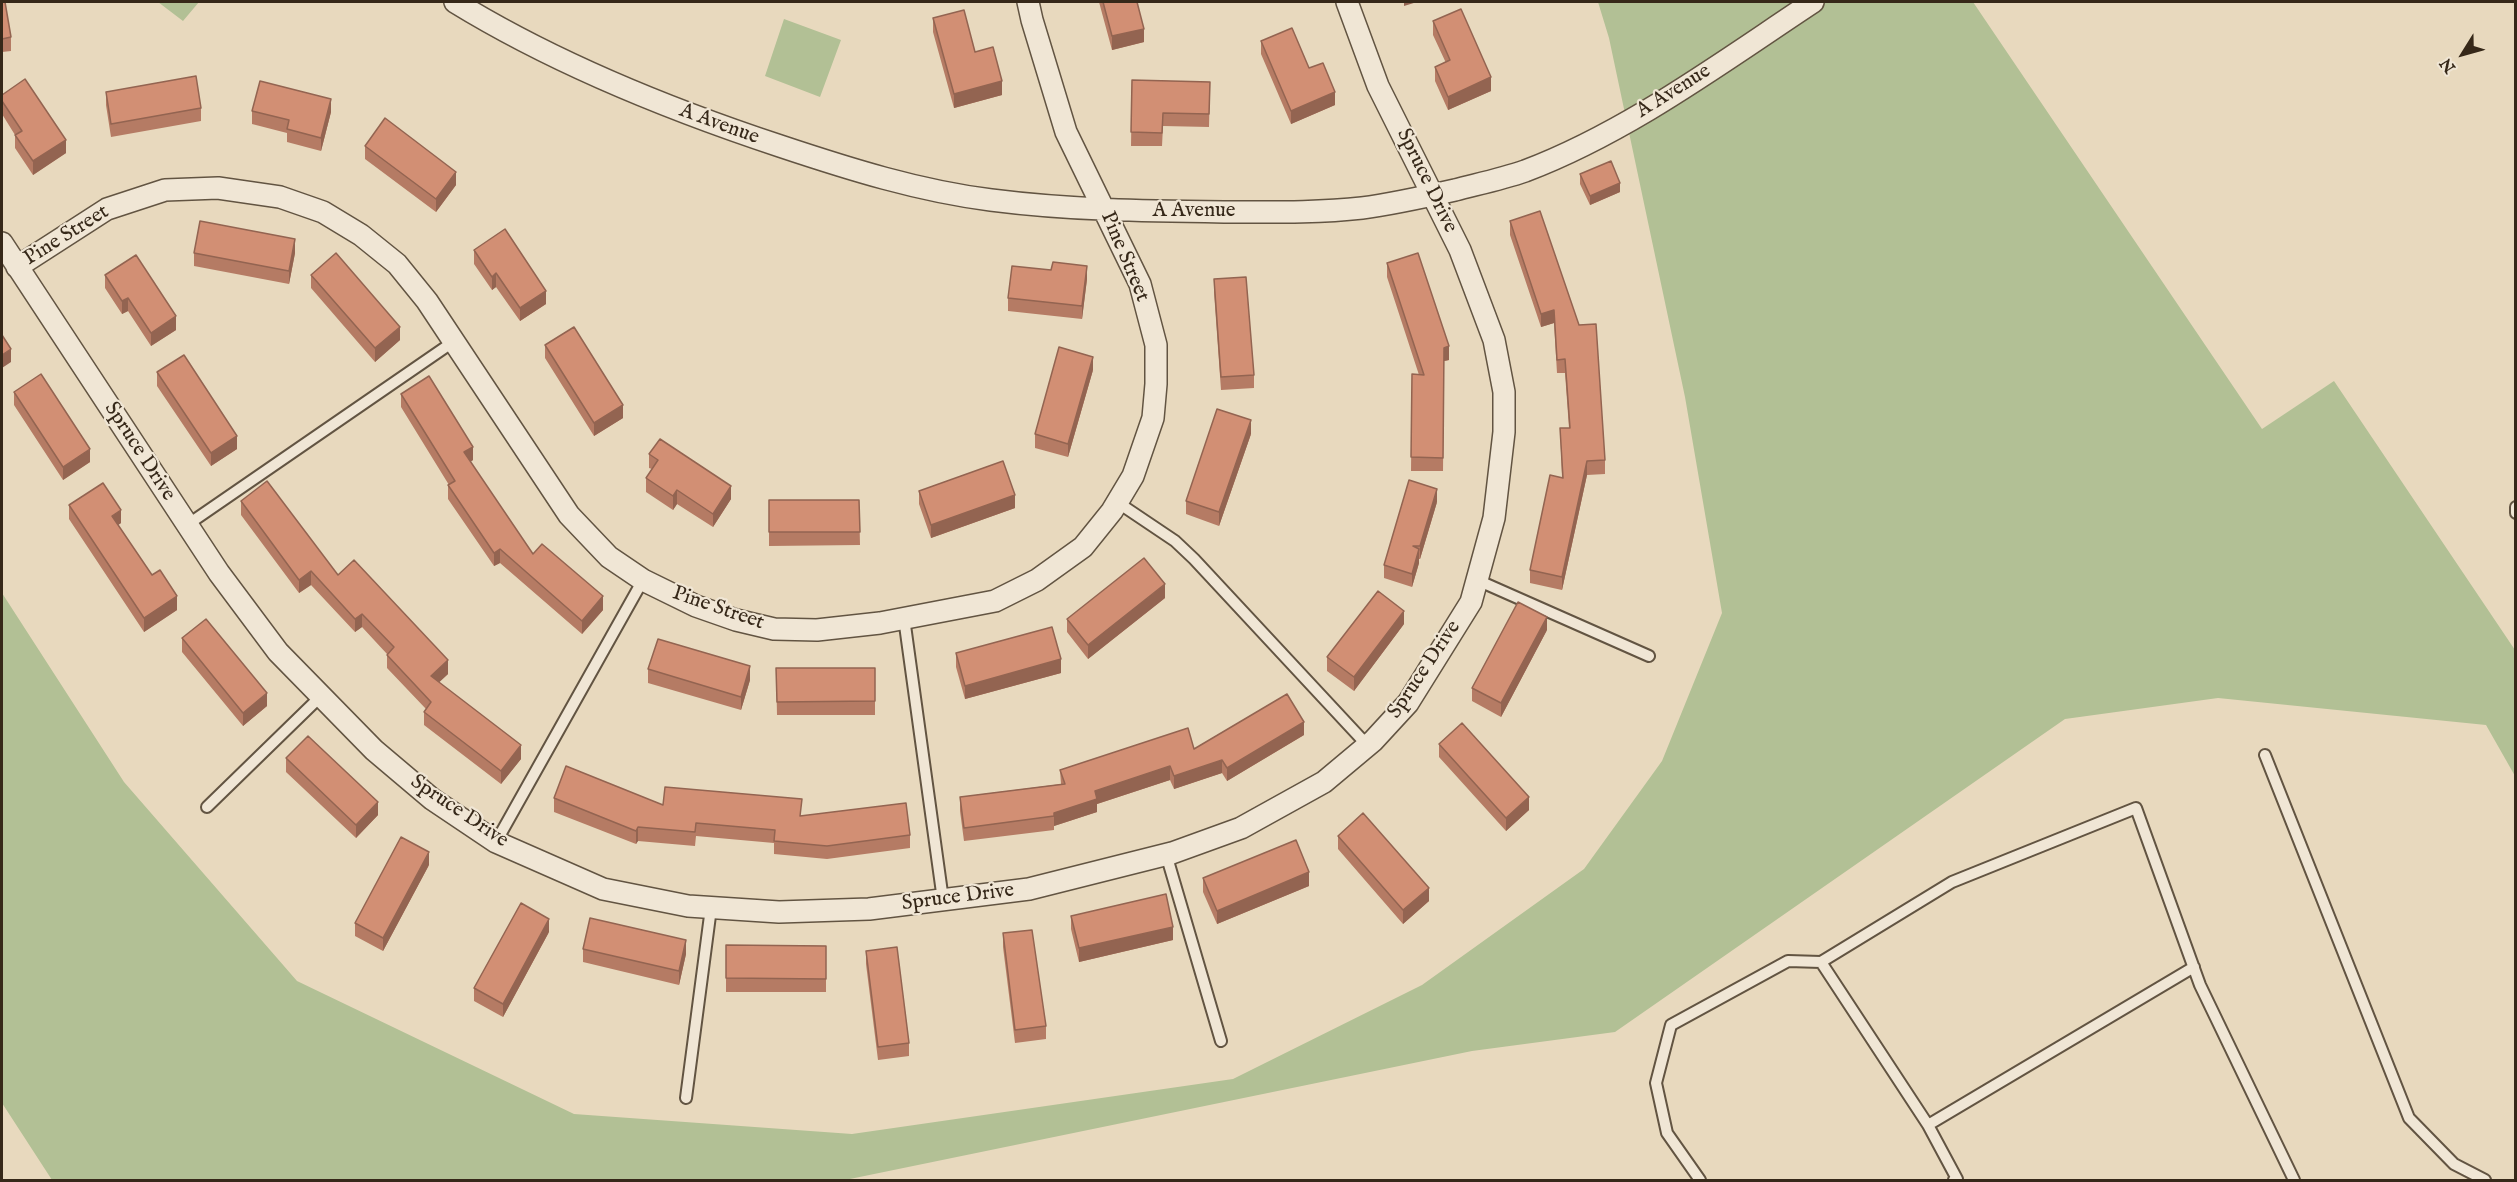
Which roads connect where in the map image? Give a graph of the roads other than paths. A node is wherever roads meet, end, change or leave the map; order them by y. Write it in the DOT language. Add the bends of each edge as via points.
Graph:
graph roads {
  1 [pos="455,2"];
  2 [pos="1028,2"];
  3 [pos="1347,2"];
  4 [pos="1813,2"];
  5 [pos="1433,195"];
  6 [pos="1105,211"];
  7 [pos="2,243"];
  8 [pos="17,267"];
  9 [pos="453,342"];
  10 [pos="1117,502"];
  11 [pos="2516,507"];
  12 [pos="2516,513"];
  13 [pos="187,525"];
  14 [pos="643,580"];
  15 [pos="1477,580"];
  16 [pos="904,618"];
  17 [pos="1649,656"];
  18 [pos="321,696"];
  19 [pos="1368,746"];
  20 [pos="2265,755"];
  21 [pos="207,807"];
  22 [pos="496,842"];
  23 [pos="1166,854"];
  24 [pos="943,900"];
  25 [pos="711,908"];
  26 [pos="1821,962"];
  27 [pos="2194,967"];
  28 [pos="1221,1041"];
  29 [pos="686,1098"];
  30 [pos="1928,1125"];
  31 [pos="1700,1180"];
  32 [pos="1954,1180"];
  33 [pos="2294,1180"];
  34 [pos="2486,1180"];
  1 -- 6 [label="street, A Avenue" via="496,27 692,117 832,163 904,184 989,200"];
  2 -- 6 [label="street, Pine Street" via="1066,132"];
  3 -- 5 [label="street, Spruce Drive" via="1378,86"];
  4 -- 5 [label="street, A Avenue" via="1705,74 1587,143 1522,172"];
  5 -- 6 [label="street, A Avenue" via="1360,208"];
  5 -- 15 [label="street, Spruce Drive" via="1460,250 1494,340 1504,392 1504,432 1494,518"];
  6 -- 10 [label="street, Pine Street" via="1140,284 1156,345 1153,418 1133,476"];
  7 -- 8 [label="street, Spruce Drive"];
  8 -- 9 [label="street, Pine Street" via="107,209 165,190 218,188 280,197 323,212 361,235 397,264"];
  8 -- 13 [label="street, Spruce Drive"];
  9 -- 13 [label="lane"];
  9 -- 14 [label="street, Pine Street" via="570,516 609,557"];
  10 -- 16 [label="street, Pine Street" via="1083,548 1037,580 995,601"];
  10 -- 19 [label="lane" via="1175,541 1194,559"];
  11 -- 12 [label="lane"];
  13 -- 18 [label="street, Spruce Drive" via="278,652"];
  14 -- 16 [label="street, Pine Street" via="696,606 774,629 817,630"];
  14 -- 22 [label="lane"];
  15 -- 17 [label="lane"];
  15 -- 19 [label="street, Spruce Drive" via="1471,602 1408,703"];
  16 -- 24 [label="lane"];
  18 -- 21 [label="lane"];
  18 -- 22 [label="street, Spruce Drive" via="382,757 432,799"];
  19 -- 23 [label="street, Spruce Drive" via="1324,782 1241,828"];
  20 -- 34 [label="lane" via="2409,1118 2454,1164"];
  22 -- 25 [label="street, Spruce Drive" via="603,889"];
  23 -- 24 [label="street, Spruce Drive" via="1029,889"];
  23 -- 28 [label="lane"];
  24 -- 25 [label="street, Spruce Drive" via="869,909 779,912"];
  25 -- 29 [label="lane"];
  26 -- 27 [label="lane" via="1952,882 2136,808"];
  26 -- 30 [label="lane"];
  26 -- 31 [label="lane" via="1788,961 1671,1025 1656,1083 1667,1133"];
  27 -- 30 [label="lane"];
  27 -- 33 [label="lane"];
  30 -- 32 [label="lane" via="1957,1179"];
}
